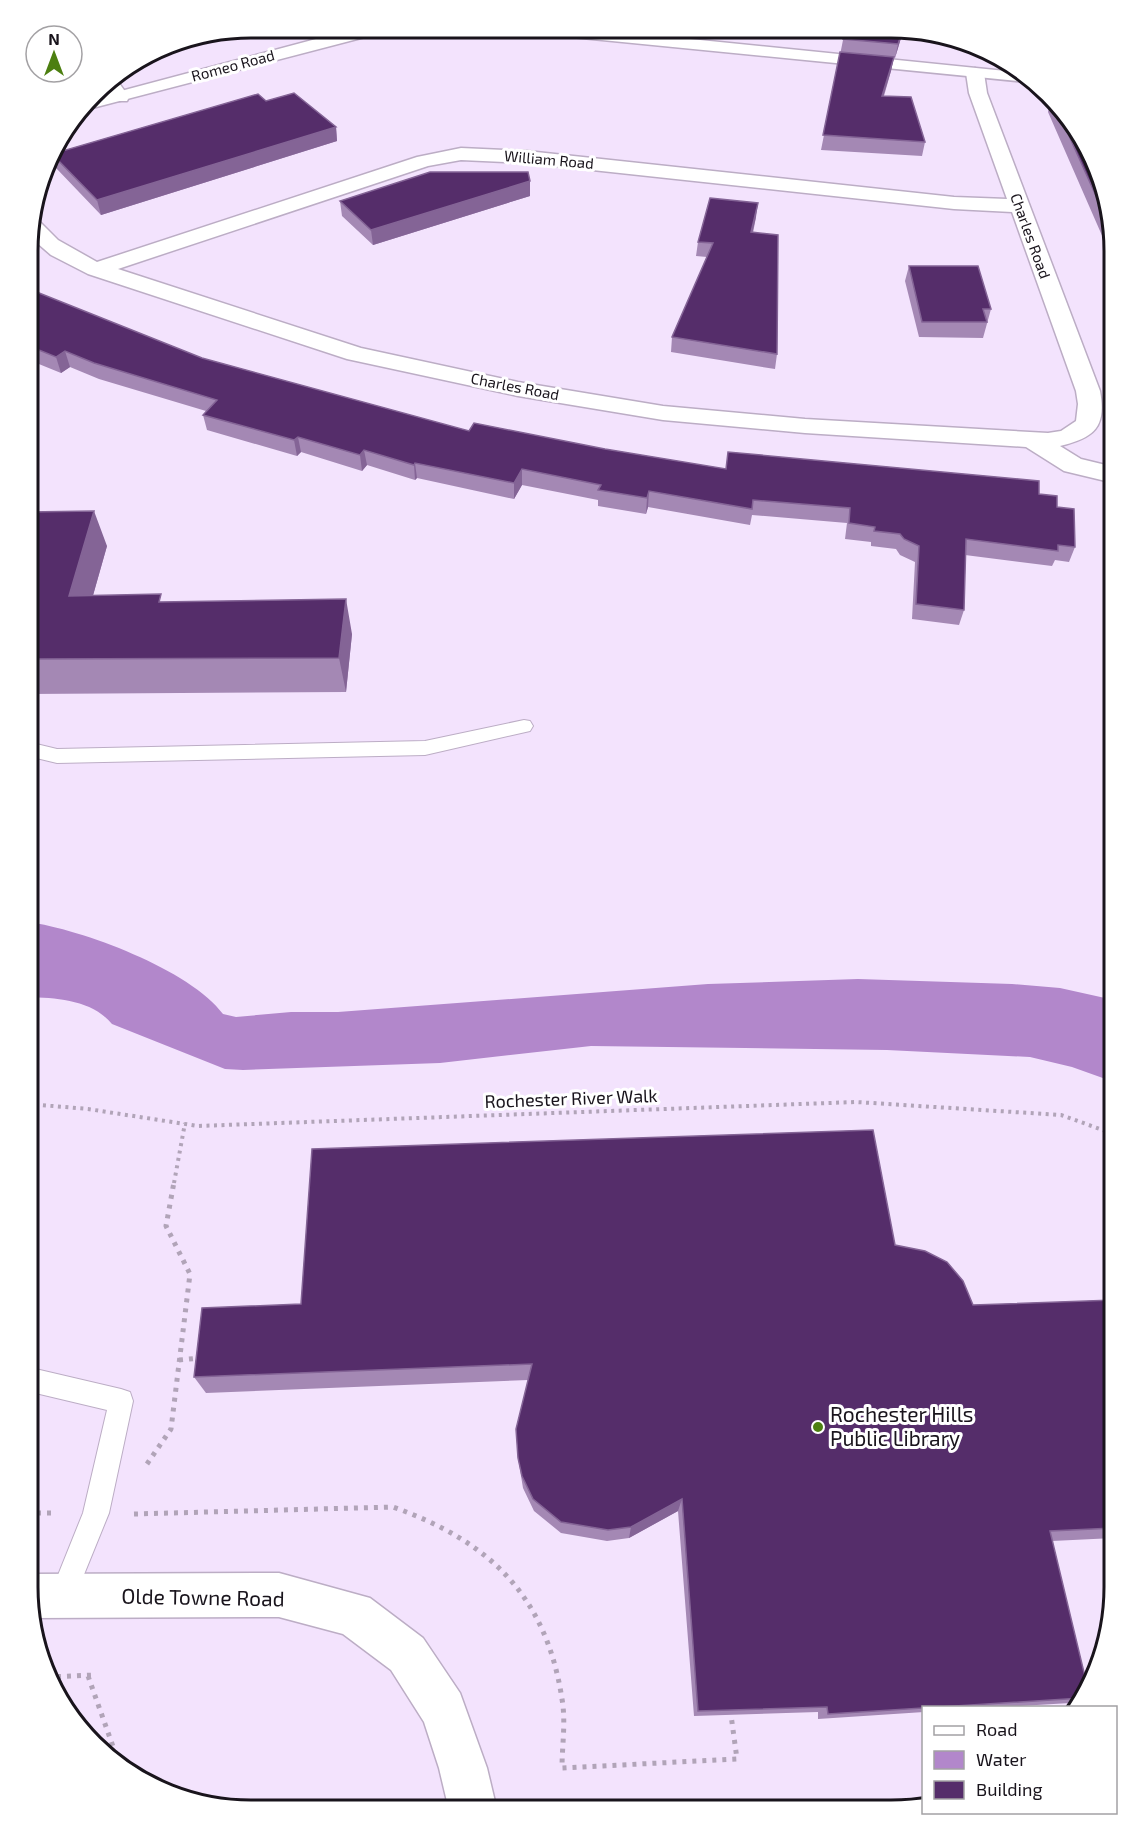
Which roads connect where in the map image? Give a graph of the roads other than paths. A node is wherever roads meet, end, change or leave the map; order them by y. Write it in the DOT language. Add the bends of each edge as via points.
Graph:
graph roads {
  1 [pos="341,38"];
  2 [pos="630,38"];
  3 [pos="975,73"];
  4 [pos="1014,77"];
  5 [pos="113,88"];
  6 [pos="120,97"];
  7 [pos="97,103"];
  8 [pos="1019,206"];
  9 [pos="38,234"];
  10 [pos="96,269"];
  11 [pos="1089,397"];
  12 [pos="1104,404"];
  13 [pos="1032,440"];
  14 [pos="1104,473"];
  15 [pos="524,726"];
  16 [pos="38,751"];
  17 [pos="38,1382"];
  18 [pos="46,1596"];
  19 [pos="470,1800"];
  1 -- 6 [label="street, Romeo Road"];
  2 -- 3 [label="street"];
  3 -- 4 [label="street"];
  3 -- 8 [label="street, Charles Road" via="978,93"];
  5 -- 6 [label="street"];
  6 -- 7 [label="street, Romeo Road"];
  8 -- 10 [label="street, William Road" via="954,203 461,153 424,161"];
  8 -- 11 [label="street, Charles Road"];
  9 -- 10 [label="street, Charles Road" via="78,262"];
  10 -- 13 [label="street, Charles Road" via="355,354 518,389 663,413"];
  11 -- 12 [label="street"];
  11 -- 13 [label="street, Charles Road" via="1092,412 1088,426 1072,437"];
  13 -- 14 [label="street, Charles Road" via="1073,465"];
  15 -- 16 [label="lane" via="425,748 57,756"];
  17 -- 18 [label="lane" via="121,1401 96,1513"];
  18 -- 19 [label="street, Olde Towne Road" via="279,1595 354,1614 407,1654 443,1710"];
}
